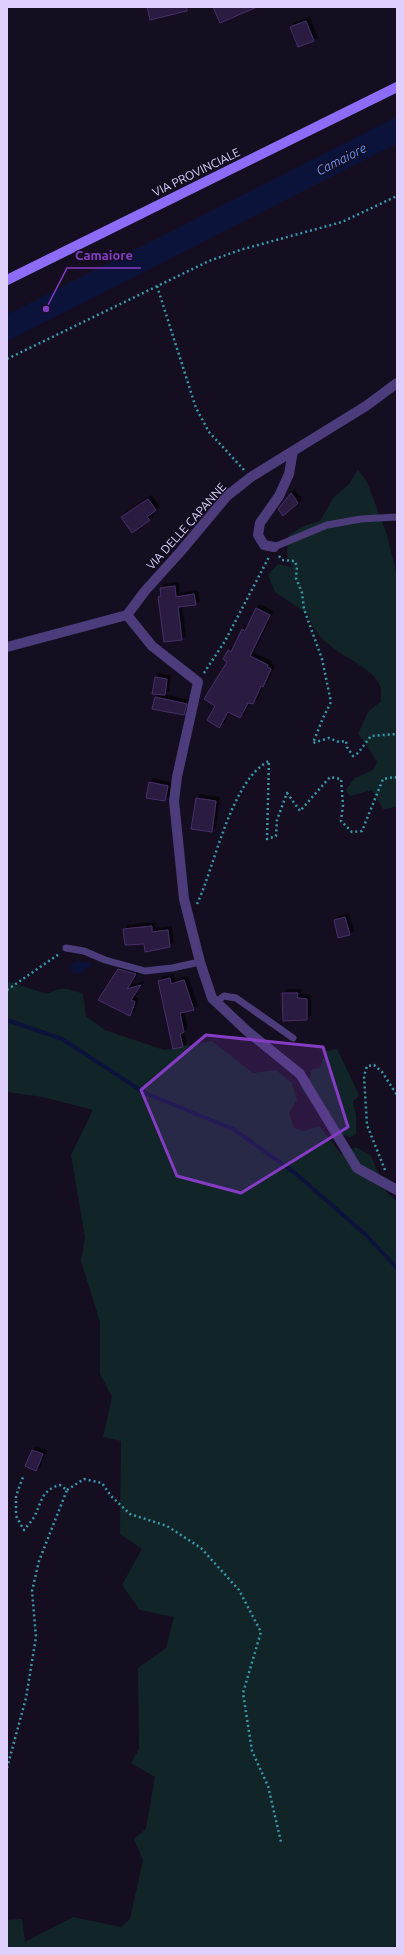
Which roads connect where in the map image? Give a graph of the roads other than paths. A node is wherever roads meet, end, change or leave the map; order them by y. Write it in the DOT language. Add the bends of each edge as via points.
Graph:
graph roads {
  1 [pos="397,87"];
  2 [pos="7,280"];
  3 [pos="397,383"];
  4 [pos="293,451"];
  5 [pos="397,517"];
  6 [pos="274,547"];
  7 [pos="127,615"];
  8 [pos="7,647"];
  9 [pos="66,948"];
  10 [pos="200,962"];
  11 [pos="216,1002"];
  12 [pos="294,1038"];
  13 [pos="393,1188"];
  1 -- 2 [label="main road, VIA PROVINCIALE"];
  3 -- 4 [label="street, VIA DELLE CAPANNE" via="366,406"];
  4 -- 6 [label="street" via="289,474 279,496 260,523 258,535 264,545"];
  4 -- 7 [label="street, VIA DELLE CAPANNE" via="251,477 227,496"];
  5 -- 6 [label="lane" via="361,519 327,526"];
  7 -- 8 [label="street"];
  7 -- 10 [label="street" via="152,646 198,682 174,801 184,900"];
  9 -- 10 [label="lane" via="84,951 105,960 145,971"];
  10 -- 11 [label="street" via="212,998"];
  11 -- 12 [label="lane" via="224,996 236,998"];
  11 -- 13 [label="street" via="247,1032 300,1074 357,1168"];
}
